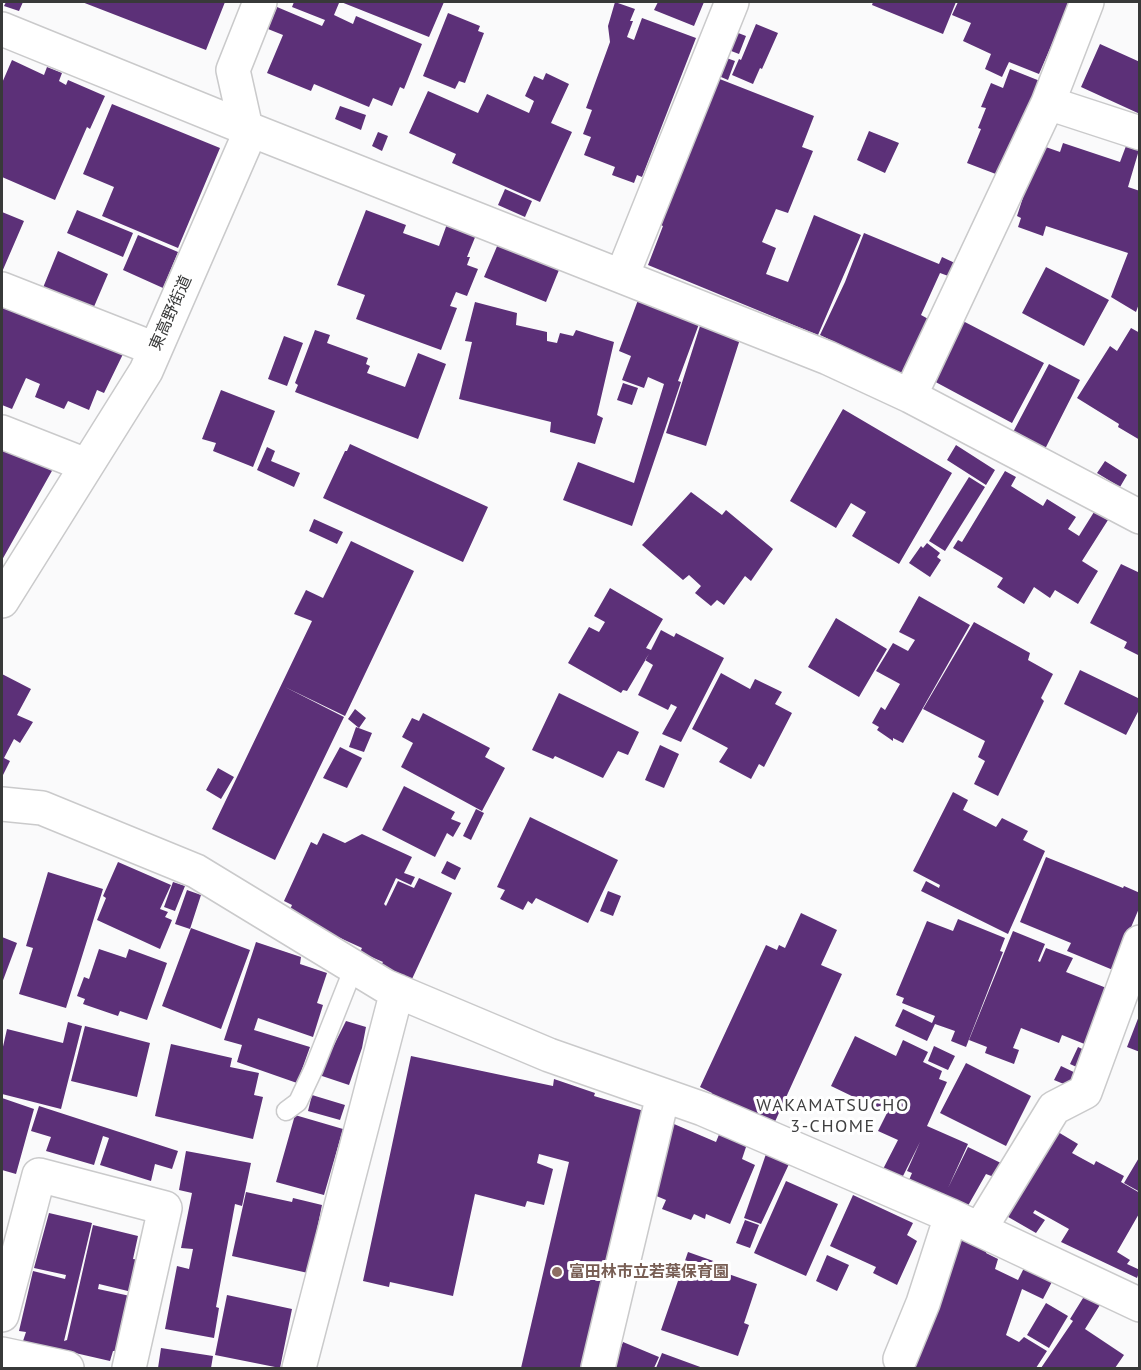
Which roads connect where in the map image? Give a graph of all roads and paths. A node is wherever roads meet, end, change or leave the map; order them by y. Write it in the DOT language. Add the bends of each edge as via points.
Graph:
graph roads {
  1 [pos="260,2"];
  2 [pos="732,2"];
  3 [pos="1088,2"];
  4 [pos="2,28"];
  5 [pos="1048,103"];
  6 [pos="246,128"];
  7 [pos="1140,133"];
  8 [pos="622,276"];
  9 [pos="2,289"];
  10 [pos="155,349"];
  11 [pos="910,396"];
  12 [pos="2,432"];
  13 [pos="86,465"];
  14 [pos="1140,517"];
  15 [pos="2,601"];
  16 [pos="2,804"];
  17 [pos="1140,942"];
  18 [pos="354,967"];
  19 [pos="397,991"];
  20 [pos="663,1095"];
  21 [pos="286,1112"];
  22 [pos="951,1216"];
  23 [pos="981,1230"];
  24 [pos="1140,1305"];
  25 [pos="2,1315"];
  26 [pos="2,1354"];
  27 [pos="900,1359"];
  28 [pos="67,1368"];
  29 [pos="129,1368"];
  30 [pos="299,1368"];
  31 [pos="598,1368"];
  1 -- 6 [label="street, 東高野街道" via="233,70"];
  2 -- 8 [label="street"];
  3 -- 5 [label="street"];
  4 -- 6 [label="street"];
  5 -- 7 [label="street"];
  5 -- 11 [label="street"];
  6 -- 8 [label="street"];
  6 -- 10 [label="street, 東高野街道" via="248,137"];
  8 -- 11 [label="street" via="828,358"];
  9 -- 10 [label="street"];
  10 -- 13 [label="street, 東高野街道" via="146,371"];
  11 -- 14 [label="street"];
  12 -- 13 [label="street"];
  13 -- 15 [label="street, 東高野街道"];
  16 -- 18 [label="street" via="42,808 196,871"];
  17 -- 23 [label="street" via="1084,1092 1054,1108"];
  18 -- 19 [label="street"];
  18 -- 21 [label="lane" via="314,1068 298,1102"];
  19 -- 20 [label="street" via="549,1055"];
  19 -- 30 [label="street"];
  20 -- 22 [label="street"];
  20 -- 31 [label="street"];
  22 -- 23 [label="street"];
  22 -- 27 [label="street"];
  23 -- 24 [label="street"];
  25 -- 29 [label="street" via="39,1176 165,1208"];
  26 -- 28 [label="street"];
}
